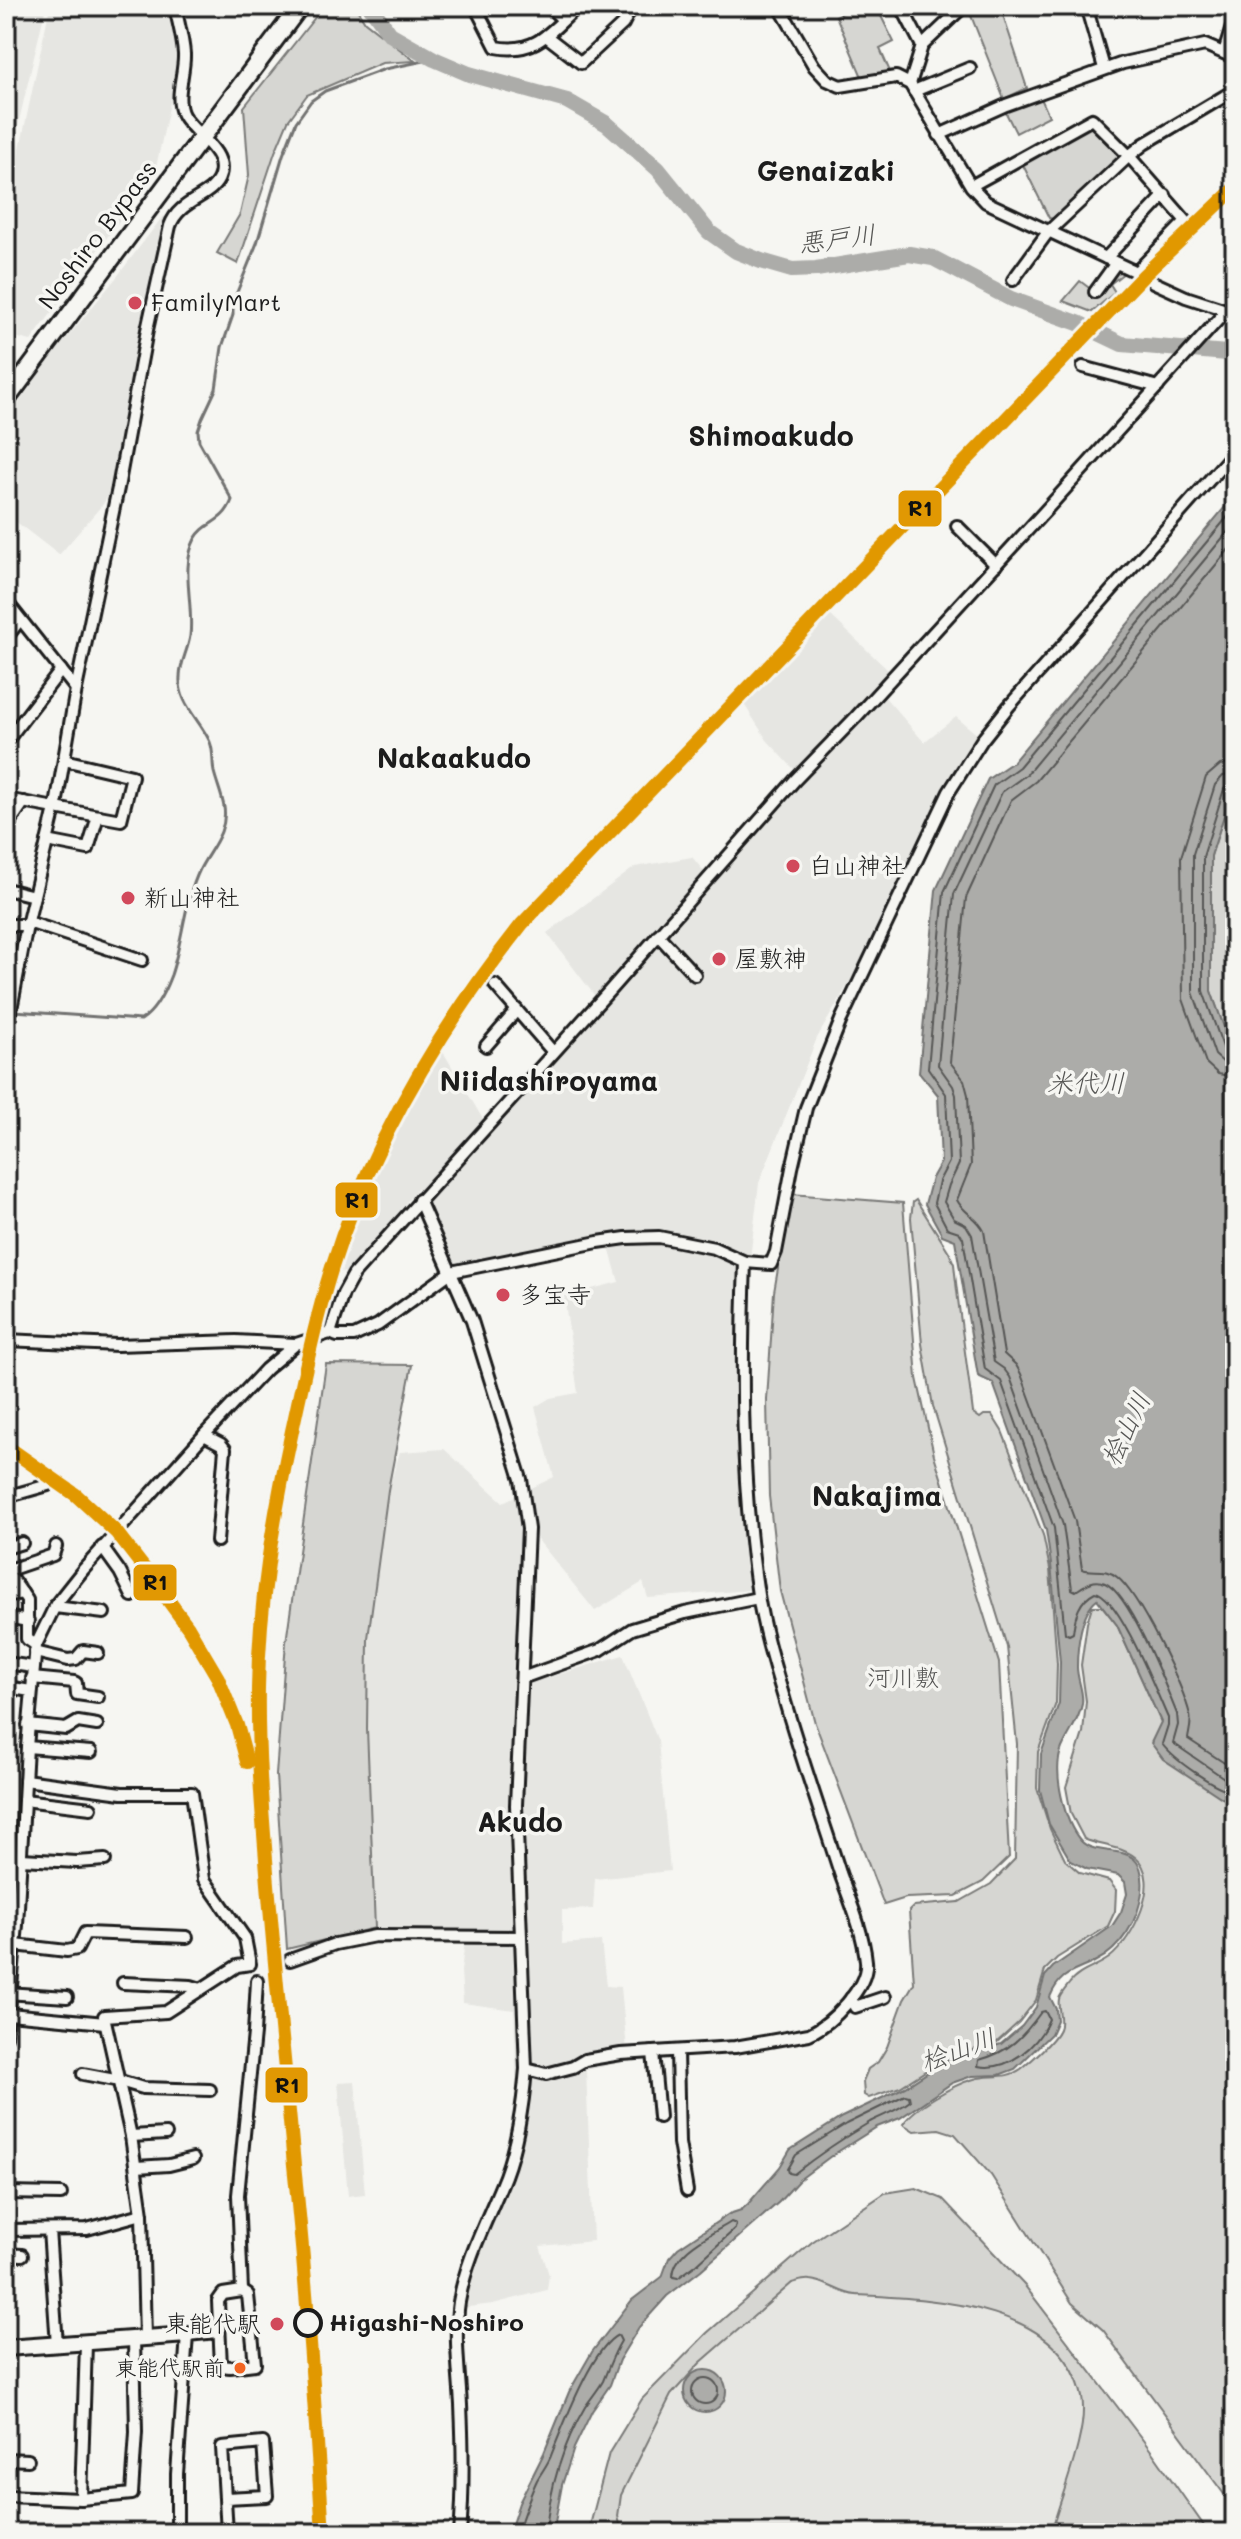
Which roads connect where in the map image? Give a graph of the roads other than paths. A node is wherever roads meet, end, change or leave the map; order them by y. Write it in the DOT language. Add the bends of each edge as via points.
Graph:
graph roads {
  1 [pos="175,6"];
  2 [pos="300,6"];
  3 [pos="475,6"];
  4 [pos="549,6"];
  5 [pos="578,6"];
  6 [pos="632,6"];
  7 [pos="901,6"];
  8 [pos="964,6"];
  9 [pos="1086,6"];
  10 [pos="782,7"];
  11 [pos="1235,17"];
  12 [pos="563,20"];
  13 [pos="546,36"];
  14 [pos="922,46"];
  15 [pos="1224,53"];
  16 [pos="1235,58"];
  17 [pos="970,68"];
  18 [pos="1104,68"];
  19 [pos="912,88"];
  20 [pos="1235,90"];
  21 [pos="939,135"];
  22 [pos="201,138"];
  23 [pos="1129,156"];
  24 [pos="971,186"];
  25 [pos="1165,195"];
  26 [pos="1048,232"];
  27 [pos="1111,261"];
  28 [pos="1013,280"];
  29 [pos="1153,282"];
  30 [pos="1095,292"];
  31 [pos="1235,301"];
  32 [pos="1223,313"];
  33 [pos="1083,367"];
  34 [pos="1158,387"];
  35 [pos="6,400"];
  36 [pos="1235,451"];
  37 [pos="957,526"];
  38 [pos="996,565"];
  39 [pos="6,601"];
  40 [pos="20,620"];
  41 [pos="6,638"];
  42 [pos="61,670"];
  43 [pos="76,689"];
  44 [pos="6,742"];
  45 [pos="64,760"];
  46 [pos="6,799"];
  47 [pos="24,802"];
  48 [pos="55,808"];
  49 [pos="98,816"];
  50 [pos="6,828"];
  51 [pos="47,841"];
  52 [pos="6,889"];
  53 [pos="34,896"];
  54 [pos="27,923"];
  55 [pos="6,925"];
  56 [pos="658,935"];
  57 [pos="142,960"];
  58 [pos="18,970"];
  59 [pos="6,973"];
  60 [pos="695,975"];
  61 [pos="495,985"];
  62 [pos="517,1010"];
  63 [pos="486,1046"];
  64 [pos="6,1048"];
  65 [pos="553,1052"];
  66 [pos="419,1200"];
  67 [pos="745,1262"];
  68 [pos="451,1272"];
  69 [pos="330,1333"];
  70 [pos="6,1340"];
  71 [pos="296,1344"];
  72 [pos="204,1435"];
  73 [pos="48,1485"];
  74 [pos="6,1497"];
  75 [pos="217,1541"];
  76 [pos="22,1543"];
  77 [pos="56,1546"];
  78 [pos="102,1547"];
  79 [pos="6,1548"];
  80 [pos="6,1571"];
  81 [pos="22,1593"];
  82 [pos="6,1596"];
  83 [pos="132,1596"];
  84 [pos="758,1598"];
  85 [pos="55,1607"];
  86 [pos="104,1613"];
  87 [pos="6,1617"];
  88 [pos="28,1621"];
  89 [pos="35,1648"];
  90 [pos="98,1653"];
  91 [pos="6,1663"];
  92 [pos="33,1673"];
  93 [pos="522,1678"];
  94 [pos="6,1687"];
  95 [pos="31,1691"];
  96 [pos="98,1697"];
  97 [pos="28,1725"];
  98 [pos="97,1725"];
  99 [pos="27,1747"];
  100 [pos="91,1752"];
  101 [pos="25,1780"];
  102 [pos="24,1800"];
  103 [pos="91,1808"];
  104 [pos="21,1859"];
  105 [pos="105,1860"];
  106 [pos="187,1937"];
  107 [pos="521,1937"];
  108 [pos="12,1944"];
  109 [pos="290,1960"];
  110 [pos="257,1981"];
  111 [pos="123,1983"];
  112 [pos="201,1989"];
  113 [pos="8,1993"];
  114 [pos="67,1997"];
  115 [pos="885,1997"];
  116 [pos="851,1998"];
  117 [pos="8,2017"];
  118 [pos="105,2023"];
  119 [pos="6,2037"];
  120 [pos="677,2051"];
  121 [pos="653,2052"];
  122 [pos="526,2069"];
  123 [pos="83,2074"];
  124 [pos="120,2081"];
  125 [pos="210,2090"];
  126 [pos="659,2117"];
  127 [pos="166,2134"];
  128 [pos="131,2136"];
  129 [pos="193,2159"];
  130 [pos="136,2167"];
  131 [pos="687,2191"];
  132 [pos="6,2193"];
  133 [pos="61,2194"];
  134 [pos="142,2214"];
  135 [pos="6,2230"];
  136 [pos="49,2230"];
  137 [pos="6,2254"];
  138 [pos="22,2255"];
  139 [pos="242,2291"];
  140 [pos="218,2332"];
  141 [pos="187,2335"];
  142 [pos="139,2338"];
  143 [pos="86,2344"];
  144 [pos="57,2345"];
  145 [pos="6,2348"];
  146 [pos="6,2459"];
  147 [pos="28,2460"];
  148 [pos="6,2496"];
  149 [pos="226,2498"];
  150 [pos="81,2499"];
  151 [pos="177,2533"];
  152 [pos="227,2533"];
  153 [pos="460,2533"];
  1 -- 22 [label="street" via="184,51 181,111"];
  2 -- 22 [label="highway, Noshiro Bypass"];
  3 -- 13 [label="street" via="496,47 527,48"];
  4 -- 12 [label="street"];
  5 -- 12 [label="street"];
  6 -- 13 [label="street" via="623,24 581,63"];
  7 -- 14 [label="street"];
  8 -- 14 [label="street"];
  9 -- 18 [label="street"];
  10 -- 19 [label="street" via="827,80 840,86 896,77"];
  11 -- 15 [label="street"];
  12 -- 13 [label="street"];
  14 -- 19 [label="street"];
  15 -- 16 [label="street"];
  15 -- 18 [label="street" via="1205,45"];
  17 -- 19 [label="street"];
  18 -- 21 [label="street"];
  19 -- 21 [label="street"];
  20 -- 23 [label="street"];
  21 -- 24 [label="street"];
  22 -- 35 [label="highway, Noshiro Bypass"];
  22 -- 43 [label="street" via="219,158 221,173 211,188 177,212 170,226"];
  23 -- 24 [label="street" via="1092,119"];
  23 -- 25 [label="street"];
  23 -- 26 [label="street"];
  24 -- 26 [label="street" via="986,202"];
  25 -- 27 [label="street"];
  25 -- 27 [label="street" via="1186,221 1136,272"];
  26 -- 27 [label="street"];
  26 -- 28 [label="street"];
  27 -- 30 [label="street"];
  29 -- 32 [label="street"];
  31 -- 32 [label="street"];
  32 -- 34 [label="street"];
  33 -- 34 [label="street"];
  34 -- 38 [label="street"];
  36 -- 67 [label="street" via="1009,706 949,792 841,1020 806,1108 771,1264"];
  37 -- 38 [label="street"];
  38 -- 56 [label="street"];
  39 -- 40 [label="street"];
  40 -- 41 [label="street"];
  40 -- 42 [label="street"];
  42 -- 43 [label="street"];
  42 -- 44 [label="street"];
  43 -- 45 [label="street"];
  45 -- 48 [label="street"];
  45 -- 49 [label="street" via="132,776 121,820"];
  46 -- 47 [label="street"];
  47 -- 48 [label="street"];
  47 -- 50 [label="street"];
  48 -- 49 [label="street"];
  48 -- 51 [label="street"];
  49 -- 51 [label="street" via="88,849"];
  51 -- 53 [label="street"];
  52 -- 53 [label="street"];
  53 -- 54 [label="street"];
  54 -- 55 [label="street"];
  54 -- 57 [label="street"];
  54 -- 58 [label="street"];
  56 -- 60 [label="street"];
  56 -- 65 [label="street"];
  58 -- 59 [label="street"];
  58 -- 64 [label="street"];
  61 -- 62 [label="street"];
  62 -- 63 [label="street"];
  62 -- 65 [label="street"];
  65 -- 66 [label="street"];
  66 -- 68 [label="street"];
  66 -- 69 [label="street" via="354,1274"];
  67 -- 68 [label="street" via="714,1248 659,1237 626,1238"];
  67 -- 84 [label="street" via="743,1415"];
  68 -- 69 [label="street" via="378,1325 354,1336"];
  68 -- 93 [label="street" via="472,1321 521,1479 528,1529"];
  69 -- 71 [label="street"];
  70 -- 71 [label="street"];
  71 -- 72 [label="street"];
  72 -- 75 [label="street" via="225,1449"];
  72 -- 78 [label="street"];
  73 -- 74 [label="street"];
  76 -- 79 [label="street"];
  77 -- 80 [label="street" via="53,1555"];
  78 -- 83 [label="street"];
  78 -- 85 [label="street"];
  80 -- 81 [label="street"];
  81 -- 82 [label="street"];
  81 -- 88 [label="street"];
  84 -- 93 [label="street" via="632,1629 600,1650"];
  84 -- 116 [label="street" via="866,1963"];
  85 -- 86 [label="street"];
  85 -- 89 [label="street"];
  87 -- 88 [label="street"];
  88 -- 89 [label="street" via="27,1639"];
  89 -- 90 [label="street" via="68,1660 83,1651"];
  89 -- 92 [label="street"];
  91 -- 92 [label="street"];
  92 -- 95 [label="street"];
  92 -- 96 [label="street" via="74,1682 77,1694"];
  93 -- 107 [label="street" via="516,1805"];
  94 -- 95 [label="street"];
  95 -- 97 [label="street"];
  97 -- 98 [label="street"];
  97 -- 99 [label="street"];
  99 -- 100 [label="street"];
  99 -- 101 [label="street"];
  101 -- 102 [label="street"];
  101 -- 112 [label="street" via="122,1793 192,1793 204,1879 245,1938 250,1964 237,1966"];
  102 -- 103 [label="street"];
  102 -- 104 [label="street"];
  104 -- 105 [label="street"];
  104 -- 108 [label="street"];
  106 -- 108 [label="street" via="85,1933 77,1949 67,1951"];
  107 -- 109 [label="street" via="375,1936"];
  107 -- 122 [label="street"];
  108 -- 113 [label="street"];
  110 -- 139 [label="street" via="238,2195"];
  111 -- 112 [label="street"];
  112 -- 118 [label="street" via="166,2012 104,2016"];
  113 -- 114 [label="street"];
  113 -- 117 [label="street"];
  115 -- 116 [label="street" via="855,2007"];
  116 -- 120 [label="street" via="809,2034"];
  117 -- 118 [label="street"];
  117 -- 119 [label="street"];
  118 -- 124 [label="street"];
  120 -- 121 [label="street"];
  120 -- 131 [label="street" via="679,2143"];
  121 -- 122 [label="street" via="585,2060 546,2074"];
  121 -- 126 [label="street"];
  122 -- 153 [label="street" via="518,2132 459,2306 464,2493"];
  123 -- 124 [label="street"];
  124 -- 125 [label="street" via="143,2088"];
  124 -- 128 [label="street"];
  127 -- 128 [label="street"];
  128 -- 130 [label="street"];
  129 -- 130 [label="street"];
  130 -- 134 [label="street"];
  132 -- 133 [label="street"];
  134 -- 136 [label="street" via="87,2229"];
  134 -- 142 [label="street"];
  135 -- 136 [label="street"];
  136 -- 144 [label="street"];
  137 -- 138 [label="street"];
  139 -- 140 [label="street" via="223,2294 218,2301"];
  139 -- 140 [label="street" via="248,2295 255,2364 221,2366"];
  140 -- 141 [label="street"];
  141 -- 142 [label="main road"];
  141 -- 151 [label="street"];
  142 -- 143 [label="main road"];
  142 -- 150 [label="street" via="132,2494"];
  143 -- 144 [label="main road"];
  143 -- 150 [label="street"];
  144 -- 145 [label="main road"];
  146 -- 147 [label="street"];
  148 -- 150 [label="street"];
  149 -- 149 [label="street" via="222,2447 263,2443 267,2496"];
  149 -- 152 [label="street"];
}
